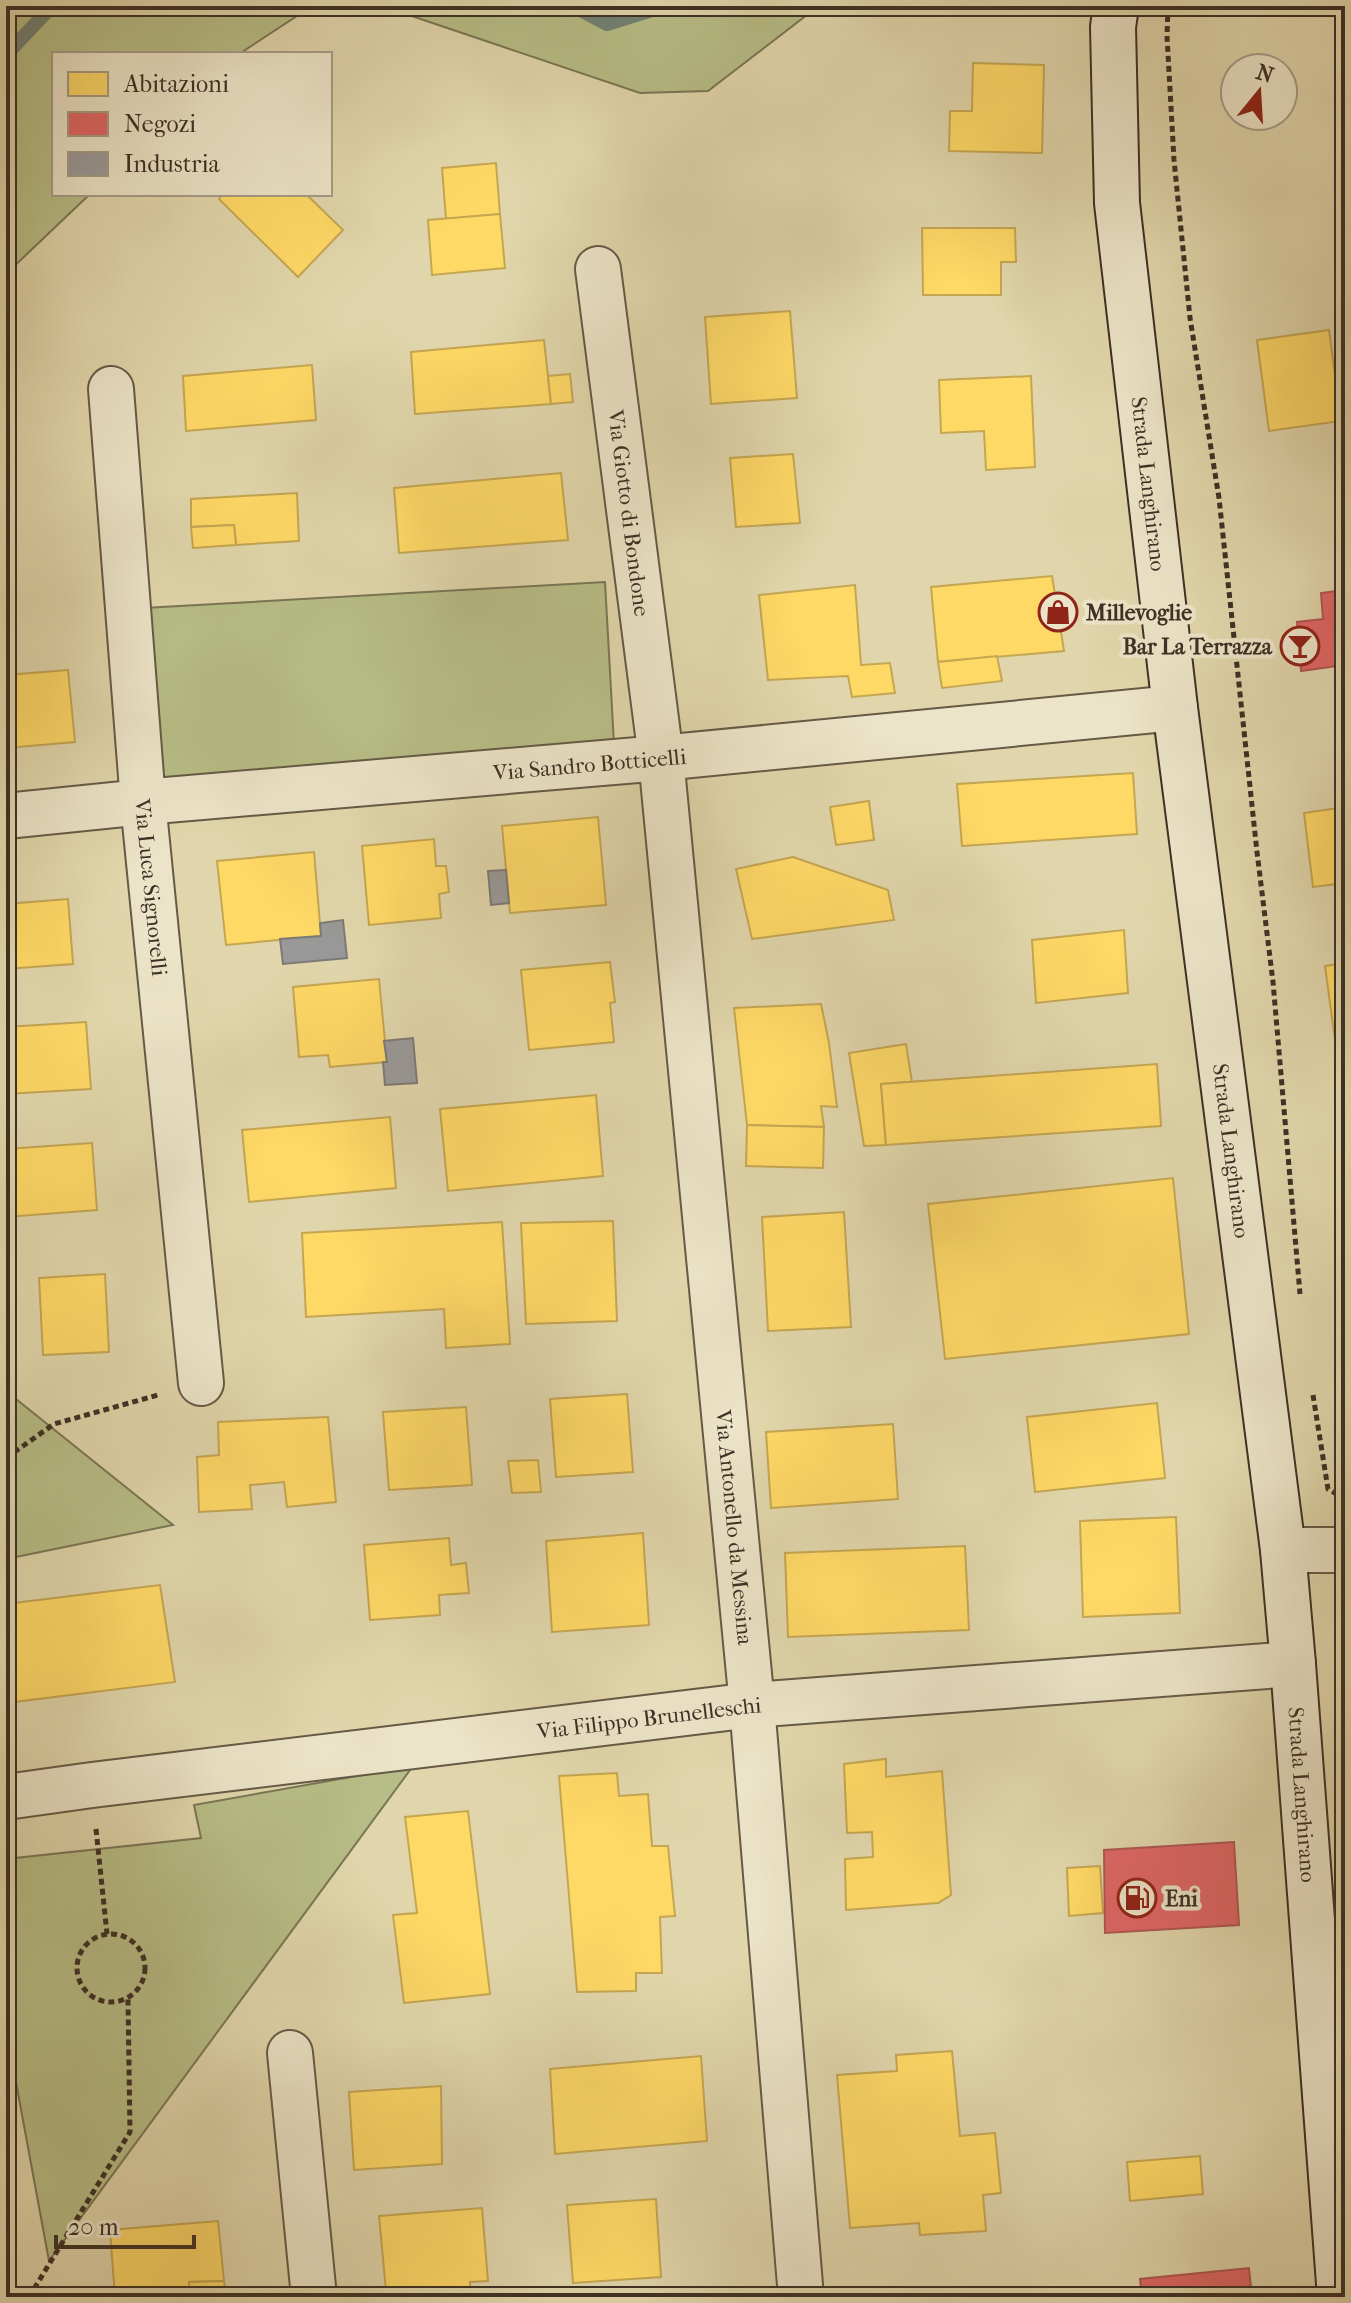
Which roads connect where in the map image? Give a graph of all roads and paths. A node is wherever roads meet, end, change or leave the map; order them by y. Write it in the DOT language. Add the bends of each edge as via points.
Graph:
graph roads {
  1 [pos="1116,6"];
  2 [pos="1168,6"];
  3 [pos="598,269"];
  4 [pos="111,389"];
  5 [pos="1175,708"];
  6 [pos="661,758"];
  7 [pos="143,802"];
  8 [pos="6,816"];
  9 [pos="1301,1307"];
  10 [pos="201,1383"];
  11 [pos="1311,1383"];
  12 [pos="6,1458"];
  13 [pos="1345,1499"];
  14 [pos="1283,1550"];
  15 [pos="1345,1550"];
  16 [pos="1293,1664"];
  17 [pos="752,1705"];
  18 [pos="92,1785"];
  19 [pos="6,1797"];
  20 [pos="107,1934"];
  21 [pos="128,1999"];
  22 [pos="290,2053"];
  23 [pos="29,2297"];
  24 [pos="314,2297"];
  25 [pos="801,2297"];
  26 [pos="1340,2297"];
  1 -- 5 [label="street, Strada Langhirano" via="1117,203"];
  2 -- 9 [label="path" via="1174,160 1190,318 1219,498 1273,982"];
  3 -- 6 [label="street, Via Giotto di Bondone"];
  4 -- 7 [label="street, Via Luca Signorelli"];
  5 -- 6 [label="street, Via Sandro Botticelli"];
  5 -- 14 [label="street, Strada Langhirano"];
  6 -- 7 [label="street, Via Sandro Botticelli"];
  6 -- 17 [label="street, Via Antonello da Messina"];
  7 -- 8 [label="street, Via Sandro Botticelli"];
  7 -- 10 [label="street, Via Luca Signorelli"];
  10 -- 12 [label="path" via="54,1424"];
  11 -- 13 [label="path" via="1328,1489"];
  14 -- 15 [label="street"];
  14 -- 16 [label="street, Strada Langhirano"];
  16 -- 17 [label="street, Via Filippo Brunelleschi"];
  16 -- 26 [label="street, Strada Langhirano"];
  17 -- 18 [label="street, Via Filippo Brunelleschi"];
  17 -- 25 [label="street, Via Antonello da Messina"];
  18 -- 19 [label="street, Via Filippo Brunelleschi"];
  18 -- 20 [label="path"];
  20 -- 21 [label="path" via="133,1941 144,1958 143,1982"];
  20 -- 21 [label="path" via="90,1939 82,1949 77,1976 88,1995 98,2000"];
  21 -- 23 [label="path" via="130,2132"];
  22 -- 24 [label="street"];
}
